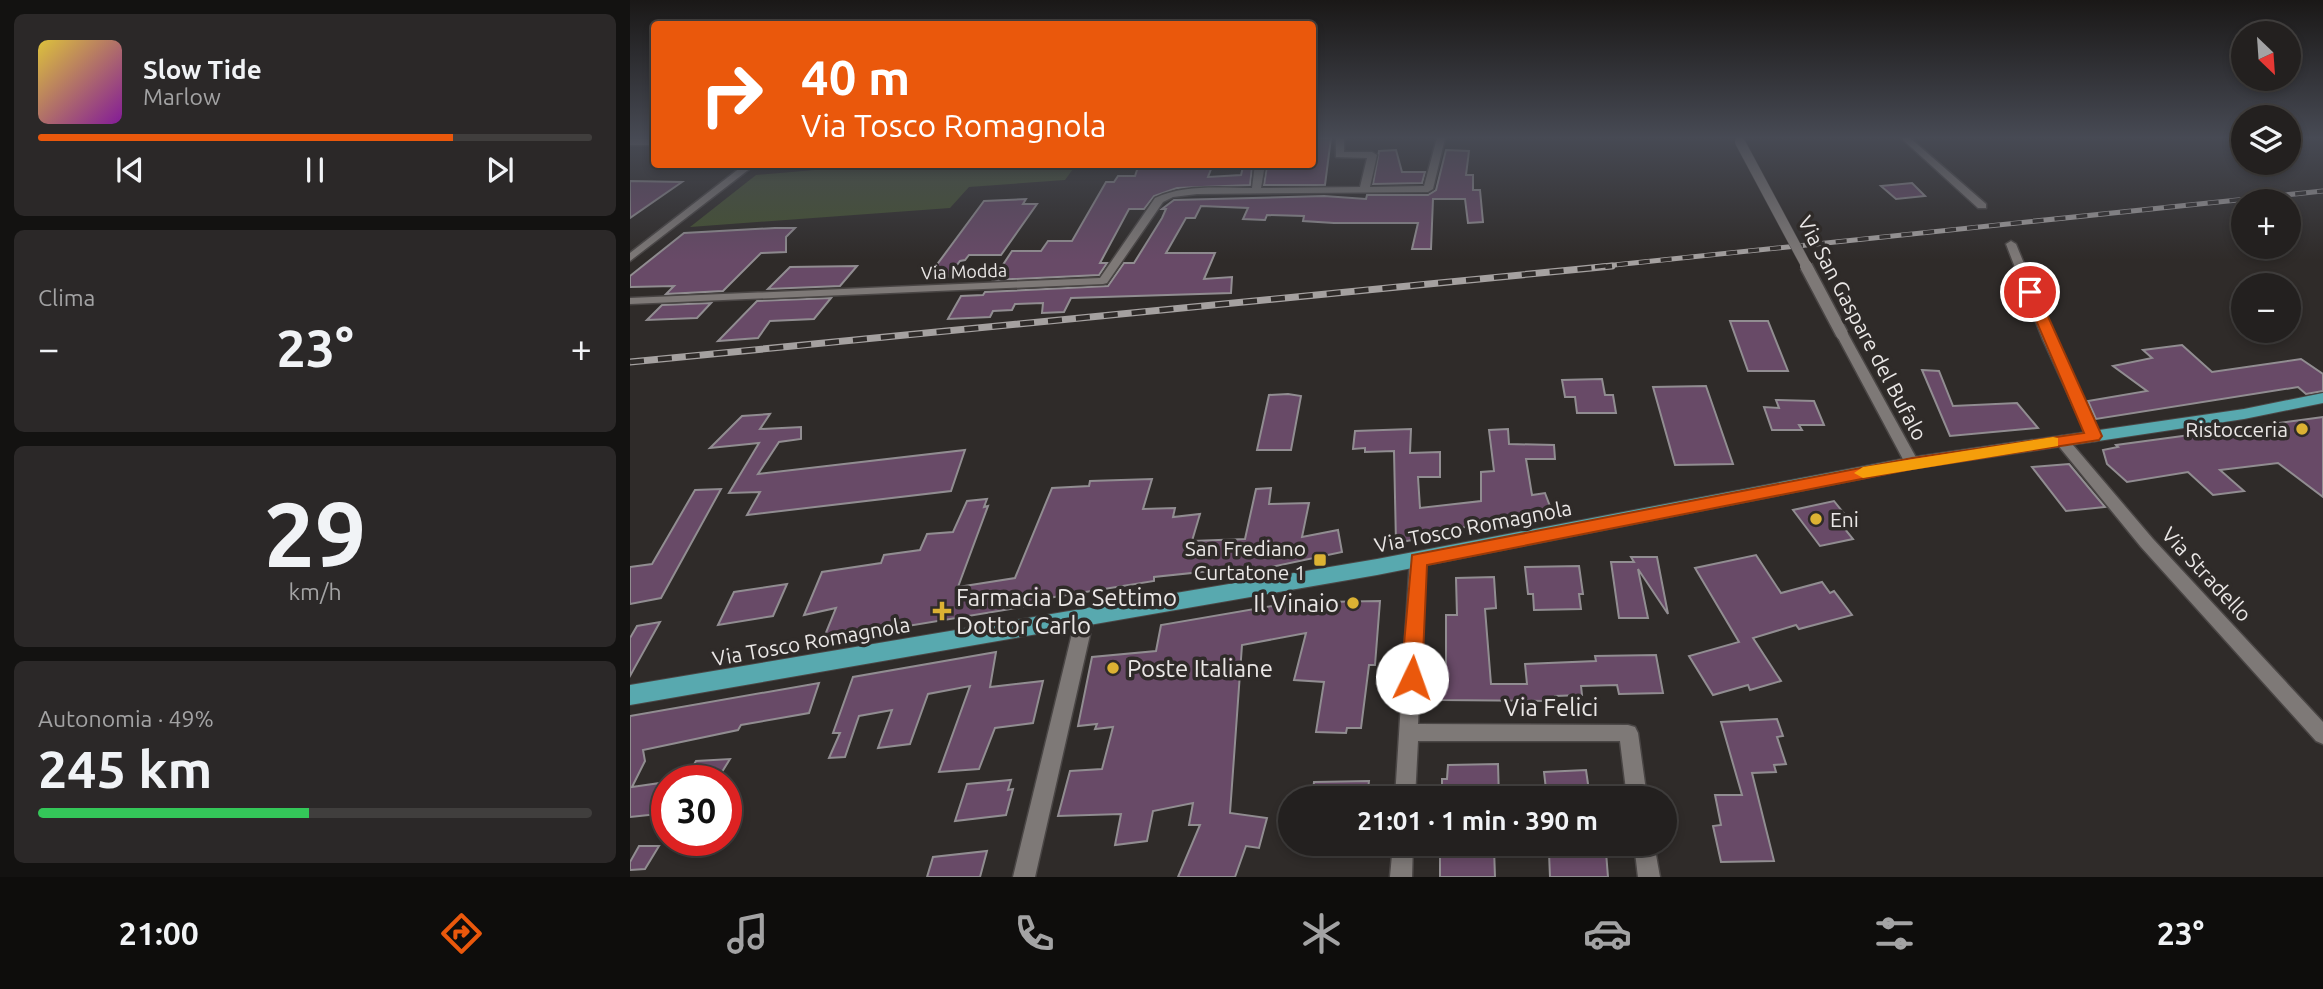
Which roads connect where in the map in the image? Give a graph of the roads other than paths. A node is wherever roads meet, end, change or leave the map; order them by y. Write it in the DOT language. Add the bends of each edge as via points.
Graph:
graph roads {
  1 [pos="733,179"];
  2 [pos="1258,179"];
  3 [pos="1367,179"];
  4 [pos="1431,179"];
  5 [pos="1760,179"];
  6 [pos="1951,179"];
  7 [pos="1364,190"];
  8 [pos="1256,191"];
  9 [pos="1982,206"];
  10 [pos="2011,244"];
  11 [pos="630,258"];
  12 [pos="630,300"];
  13 [pos="2323,398"];
  14 [pos="2094,436"];
  15 [pos="2062,441"];
  16 [pos="1912,463"];
  17 [pos="1418,559"];
  18 [pos="1085,617"];
  19 [pos="630,695"];
  20 [pos="1408,732"];
  21 [pos="2323,735"];
  22 [pos="1406,786"];
  23 [pos="1635,786"];
  24 [pos="1402,856"];
  25 [pos="1646,856"];
  26 [pos="1024,877"];
  27 [pos="1401,877"];
  28 [pos="1649,877"];
  1 -- 11 [label="street"];
  2 -- 8 [label="street"];
  3 -- 7 [label="street"];
  4 -- 7 [label="street, Via Modda" via="1428,189"];
  5 -- 16 [label="street, Via San Gaspare del Bufalo, bridge"];
  6 -- 9 [label="street"];
  7 -- 8 [label="street, Via Modda"];
  8 -- 12 [label="street, Via Modda" via="1164,196 1102,281"];
  10 -- 14 [label="street"];
  13 -- 14 [label="main road, Via Tosco Romagnola"];
  14 -- 15 [label="main road, Via Tosco Romagnola"];
  15 -- 16 [label="main road, Via Tosco Romagnola"];
  15 -- 21 [label="street, Via Stradello" via="2147,543"];
  16 -- 17 [label="main road, Via Tosco Romagnola"];
  17 -- 18 [label="main road, Via Tosco Romagnola"];
  17 -- 20 [label="street"];
  18 -- 19 [label="main road, Via Tosco Romagnola"];
  18 -- 26 [label="street"];
  20 -- 22 [label="street"];
  20 -- 23 [label="street, Via Felici" via="1628,733"];
  24 -- 27 [label="street"];
  25 -- 28 [label="street"];
}
